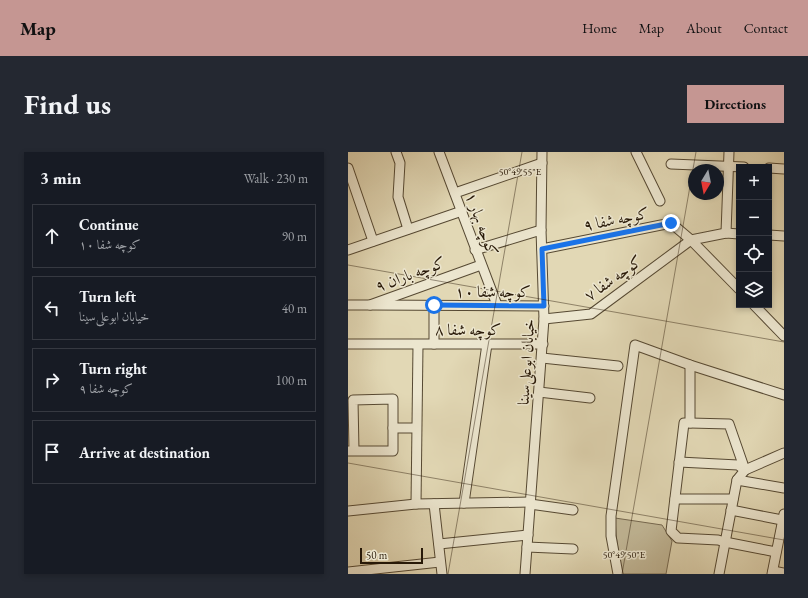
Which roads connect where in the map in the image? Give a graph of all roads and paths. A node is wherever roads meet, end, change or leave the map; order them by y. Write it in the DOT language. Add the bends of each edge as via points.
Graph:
graph roads {
  1 [pos="396,152"];
  2 [pos="439,152"];
  3 [pos="542,152"];
  4 [pos="636,152"];
  5 [pos="729,152"];
  6 [pos="542,163"];
  7 [pos="671,164"];
  8 [pos="729,166"];
  9 [pos="736,166"];
  10 [pos="348,168"];
  11 [pos="772,168"];
  12 [pos="784,169"];
  13 [pos="455,193"];
  14 [pos="660,201"];
  15 [pos="462,211"];
  16 [pos="408,229"];
  17 [pos="541,230"];
  18 [pos="726,233"];
  19 [pos="736,234"];
  20 [pos="772,235"];
  21 [pos="784,236"];
  22 [pos="691,240"];
  23 [pos="373,241"];
  24 [pos="542,249"];
  25 [pos="348,250"];
  26 [pos="475,250"];
  27 [pos="481,265"];
  28 [pos="736,286"];
  29 [pos="348,305"];
  30 [pos="370,305"];
  31 [pos="434,305"];
  32 [pos="497,305"];
  33 [pos="544,306"];
  34 [pos="757,308"];
  35 [pos="544,319"];
  36 [pos="784,336"];
  37 [pos="348,344"];
  38 [pos="434,344"];
  39 [pos="487,344"];
  40 [pos="543,344"];
  41 [pos="418,345"];
  42 [pos="542,358"];
  43 [pos="690,365"];
  44 [pos="618,366"];
  45 [pos="539,392"];
  46 [pos="784,395"];
  47 [pos="590,398"];
  48 [pos="690,423"];
  49 [pos="393,428"];
  50 [pos="416,428"];
  51 [pos="351,451"];
  52 [pos="784,453"];
  53 [pos="680,462"];
  54 [pos="745,470"];
  55 [pos="737,480"];
  56 [pos="784,488"];
  57 [pos="733,499"];
  58 [pos="675,500"];
  59 [pos="464,503"];
  60 [pos="530,503"];
  61 [pos="416,504"];
  62 [pos="434,504"];
  63 [pos="573,510"];
  64 [pos="731,510"];
  65 [pos="348,511"];
  66 [pos="783,517"];
  67 [pos="528,535"];
  68 [pos="782,537"];
  69 [pos="724,542"];
  70 [pos="439,544"];
  71 [pos="527,547"];
  72 [pos="573,549"];
  73 [pos="776,552"];
  74 [pos="440,562"];
  75 [pos="348,572"];
  76 [pos="772,573"];
  77 [pos="784,573"];
  78 [pos="442,574"];
  79 [pos="525,574"];
  80 [pos="618,574"];
  81 [pos="720,574"];
  1 -- 16 [label="street" via="400,163 398,197"];
  2 -- 13 [label="street, کوچه بهار ۱"];
  3 -- 6 [label="street, خیابان ابوعلی‌سینا"];
  4 -- 14 [label="street"];
  5 -- 8 [label="street"];
  6 -- 13 [label="street"];
  6 -- 17 [label="street, خیابان ابوعلی‌سینا"];
  7 -- 8 [label="street"];
  8 -- 9 [label="street"];
  8 -- 18 [label="street"];
  10 -- 23 [label="street"];
  11 -- 12 [label="street"];
  13 -- 15 [label="street, کوچه بهار ۱"];
  15 -- 16 [label="street"];
  15 -- 26 [label="street, کوچه بهار ۱"];
  16 -- 23 [label="street"];
  17 -- 24 [label="street, خیابان ابوعلی‌سینا"];
  17 -- 26 [label="street"];
  18 -- 19 [label="street"];
  18 -- 22 [label="street"];
  20 -- 21 [label="street"];
  22 -- 24 [label="street, کوچه شفا ۹" via="671,223"];
  22 -- 28 [label="street"];
  22 -- 35 [label="street, کوچه شفا ۷" via="591,314"];
  23 -- 25 [label="street"];
  24 -- 33 [label="street, خیابان ابوعلی‌سینا"];
  26 -- 27 [label="street, کوچه بهار ۱"];
  27 -- 30 [label="street, کوچه باران ۹"];
  27 -- 32 [label="street, کوچه بهار ۱"];
  29 -- 30 [label="street, کوچه باران ۹"];
  30 -- 31 [label="street, کوچه شفا ۱۰"];
  31 -- 32 [label="street, کوچه شفا ۱۰"];
  31 -- 38 [label="street"];
  32 -- 33 [label="street, کوچه شفا ۱۰"];
  33 -- 35 [label="street, خیابان ابوعلی‌سینا"];
  34 -- 36 [label="street"];
  35 -- 40 [label="street, خیابان ابوعلی‌سینا"];
  37 -- 41 [label="street, کوچه شفا ۸"];
  38 -- 39 [label="street, کوچه شفا ۸"];
  38 -- 41 [label="street, کوچه شفا ۸"];
  39 -- 40 [label="street, کوچه شفا ۸"];
  39 -- 59 [label="street"];
  40 -- 42 [label="street, خیابان ابوعلی‌سینا"];
  41 -- 50 [label="street"];
  42 -- 44 [label="street"];
  42 -- 45 [label="street, خیابان ابوعلی‌سینا"];
  43 -- 46 [label="street"];
  43 -- 48 [label="street"];
  43 -- 80 [label="street" via="635,345 611,516"];
  45 -- 47 [label="street"];
  45 -- 60 [label="street, خیابان ابوعلی‌سینا"];
  48 -- 53 [label="street" via="684,423"];
  48 -- 54 [label="street" via="729,424"];
  49 -- 50 [label="street"];
  49 -- 51 [label="street" via="393,451"];
  49 -- 51 [label="street" via="393,399 353,400"];
  50 -- 61 [label="street"];
  52 -- 54 [label="street"];
  53 -- 54 [label="street" via="738,465"];
  53 -- 58 [label="street"];
  54 -- 55 [label="street"];
  55 -- 56 [label="street"];
  55 -- 57 [label="street"];
  57 -- 58 [label="street"];
  57 -- 64 [label="street"];
  58 -- 69 [label="street" via="671,532 678,538"];
  59 -- 60 [label="street"];
  59 -- 62 [label="street"];
  60 -- 63 [label="street"];
  60 -- 67 [label="street, خیابان ابوعلی‌سینا"];
  61 -- 62 [label="street"];
  61 -- 65 [label="street"];
  62 -- 70 [label="street"];
  64 -- 66 [label="street"];
  64 -- 69 [label="street"];
  66 -- 68 [label="street"];
  67 -- 70 [label="street"];
  67 -- 71 [label="street, خیابان ابوعلی‌سینا"];
  68 -- 73 [label="street"];
  69 -- 73 [label="street"];
  69 -- 81 [label="street"];
  70 -- 74 [label="street"];
  71 -- 72 [label="street"];
  71 -- 79 [label="street, خیابان ابوعلی‌سینا"];
  73 -- 76 [label="street"];
  74 -- 75 [label="street"];
  74 -- 78 [label="street"];
  76 -- 77 [label="street"];
}
